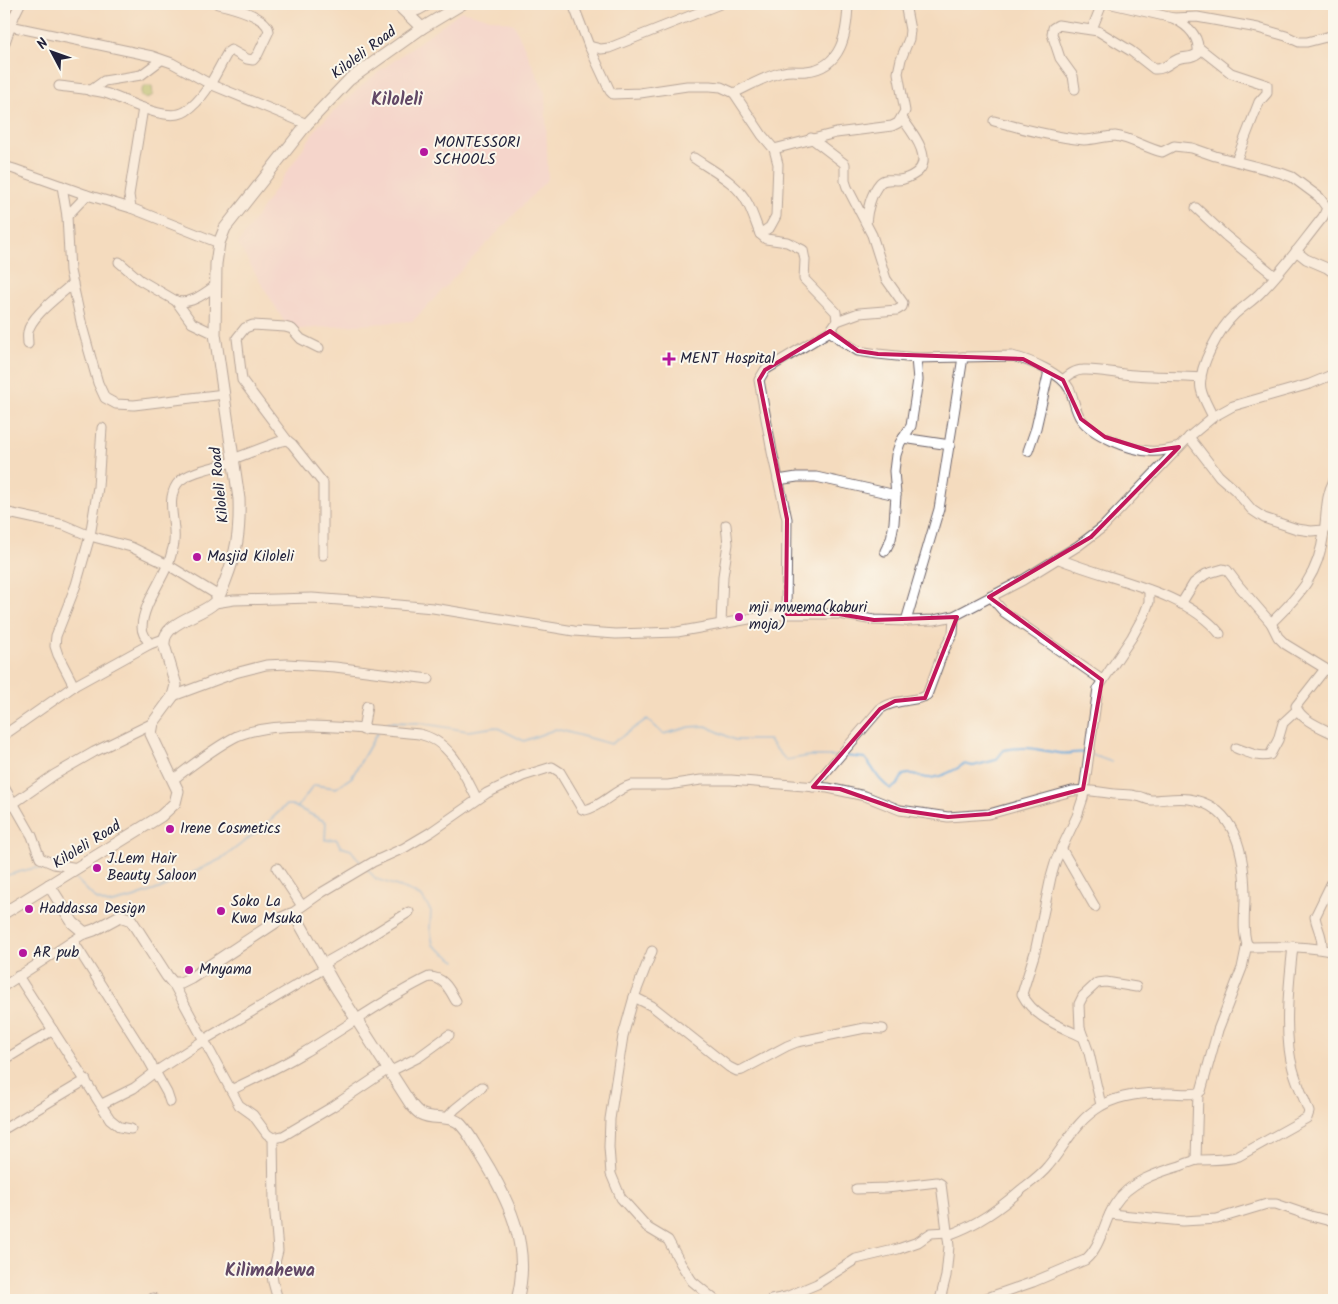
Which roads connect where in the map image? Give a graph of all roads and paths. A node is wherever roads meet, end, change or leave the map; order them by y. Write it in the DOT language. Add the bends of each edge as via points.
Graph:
graph roads {
  1 [pos="20,4"];
  2 [pos="218,4"];
  3 [pos="397,4"];
  4 [pos="430,4"];
  5 [pos="462,4"];
  6 [pos="573,4"];
  7 [pos="720,4"];
  8 [pos="848,4"];
  9 [pos="905,4"];
  10 [pos="1102,4"];
  11 [pos="1112,4"];
  12 [pos="408,14"];
  13 [pos="1173,18"];
  14 [pos="10,26"];
  15 [pos="422,28"];
  16 [pos="1092,29"];
  17 [pos="1334,35"];
  18 [pos="4,45"];
  19 [pos="589,46"];
  20 [pos="1198,47"];
  21 [pos="161,60"];
  22 [pos="210,84"];
  23 [pos="59,86"];
  24 [pos="1075,89"];
  25 [pos="90,91"];
  26 [pos="734,93"];
  27 [pos="143,108"];
  28 [pos="902,118"];
  29 [pos="994,121"];
  30 [pos="306,124"];
  31 [pos="811,138"];
  32 [pos="774,149"];
  33 [pos="694,158"];
  34 [pos="1236,161"];
  35 [pos="4,166"];
  36 [pos="62,186"];
  37 [pos="87,195"];
  38 [pos="131,208"];
  39 [pos="1196,208"];
  40 [pos="68,216"];
  41 [pos="866,224"];
  42 [pos="760,234"];
  43 [pos="219,243"];
  44 [pos="1296,251"];
  45 [pos="119,262"];
  46 [pos="1334,273"];
  47 [pos="1275,276"];
  48 [pos="73,283"];
  49 [pos="214,286"];
  50 [pos="176,301"];
  51 [pos="838,321"];
  52 [pos="830,331"];
  53 [pos="215,334"];
  54 [pos="28,344"];
  55 [pos="319,348"];
  56 [pos="963,357"];
  57 [pos="916,358"];
  58 [pos="1049,371"];
  59 [pos="1334,374"];
  60 [pos="1200,378"];
  61 [pos="1063,380"];
  62 [pos="224,394"];
  63 [pos="1213,417"];
  64 [pos="102,428"];
  65 [pos="1189,437"];
  66 [pos="903,438"];
  67 [pos="287,440"];
  68 [pos="950,445"];
  69 [pos="1180,447"];
  70 [pos="1028,450"];
  71 [pos="233,460"];
  72 [pos="778,480"];
  73 [pos="1334,480"];
  74 [pos="896,495"];
  75 [pos="4,512"];
  76 [pos="726,525"];
  77 [pos="1324,530"];
  78 [pos="90,536"];
  79 [pos="885,551"];
  80 [pos="323,555"];
  81 [pos="1057,558"];
  82 [pos="168,565"];
  83 [pos="1149,590"];
  84 [pos="991,596"];
  85 [pos="217,599"];
  86 [pos="1181,604"];
  87 [pos="786,614"];
  88 [pos="954,616"];
  89 [pos="906,621"];
  90 [pos="1271,623"];
  91 [pos="721,624"];
  92 [pos="1220,634"];
  93 [pos="164,639"];
  94 [pos="150,644"];
  95 [pos="1325,670"];
  96 [pos="1334,674"];
  97 [pos="429,680"];
  98 [pos="1102,680"];
  99 [pos="74,686"];
  100 [pos="173,696"];
  101 [pos="367,706"];
  102 [pos="1297,710"];
  103 [pos="153,724"];
  104 [pos="363,730"];
  105 [pos="1334,734"];
  106 [pos="4,735"];
  107 [pos="1236,748"];
  108 [pos="174,779"];
  109 [pos="4,786"];
  110 [pos="813,787"];
  111 [pos="1083,789"];
  112 [pos="477,799"];
  113 [pos="14,803"];
  114 [pos="4,810"];
  115 [pos="1061,848"];
  116 [pos="79,868"];
  117 [pos="277,868"];
  118 [pos="1334,878"];
  119 [pos="49,885"];
  120 [pos="302,906"];
  121 [pos="1095,907"];
  122 [pos="409,912"];
  123 [pos="4,913"];
  124 [pos="291,914"];
  125 [pos="84,933"];
  126 [pos="73,941"];
  127 [pos="1247,944"];
  128 [pos="1293,946"];
  129 [pos="1322,949"];
  130 [pos="652,951"];
  131 [pos="1334,952"];
  132 [pos="324,966"];
  133 [pos="18,976"];
  134 [pos="173,983"];
  135 [pos="4,986"];
  136 [pos="1136,987"];
  137 [pos="634,998"];
  138 [pos="456,1001"];
  139 [pos="356,1019"];
  140 [pos="53,1030"];
  141 [pos="883,1030"];
  142 [pos="449,1035"];
  143 [pos="1082,1037"];
  144 [pos="204,1040"];
  145 [pos="4,1060"];
  146 [pos="388,1071"];
  147 [pos="155,1072"];
  148 [pos="86,1080"];
  149 [pos="482,1087"];
  150 [pos="231,1090"];
  151 [pos="1198,1093"];
  152 [pos="170,1102"];
  153 [pos="102,1104"];
  154 [pos="1101,1105"];
  155 [pos="448,1118"];
  156 [pos="131,1128"];
  157 [pos="4,1129"];
  158 [pos="273,1138"];
  159 [pos="1196,1160"];
  160 [pos="856,1189"];
  161 [pos="1110,1214"];
  162 [pos="1334,1222"];
  163 [pos="948,1233"];
  164 [pos="520,1298"];
  165 [pos="278,1300"];
  166 [pos="712,1300"];
  167 [pos="771,1300"];
  168 [pos="940,1300"];
  169 [pos="981,1300"];
  1 -- 14 [label="street"];
  2 -- 22 [label="street" via="252,15 268,25 269,31 253,60 247,60 232,50 228,52"];
  3 -- 12 [label="main road"];
  4 -- 12 [label="street"];
  5 -- 15 [label="main road, Kiloleli Road"];
  6 -- 19 [label="street"];
  7 -- 19 [label="street" via="610,48"];
  8 -- 26 [label="street" via="842,44 826,65 808,72 786,71"];
  9 -- 28 [label="street" via="910,30 899,65 905,111"];
  10 -- 16 [label="street"];
  11 -- 13 [label="street"];
  12 -- 15 [label="main road"];
  13 -- 17 [label="street" via="1198,17 1258,28 1299,42"];
  13 -- 20 [label="street" via="1191,30"];
  14 -- 18 [label="street"];
  14 -- 21 [label="street"];
  15 -- 30 [label="main road, Kiloleli Road" via="349,80"];
  16 -- 20 [label="street" via="1159,70 1179,59 1193,57 1198,53"];
  16 -- 24 [label="street" via="1058,24 1052,30 1060,58 1073,76"];
  19 -- 26 [label="street" via="610,91 616,95 687,86 721,87"];
  20 -- 34 [label="street" via="1231,72 1268,85"];
  21 -- 22 [label="street"];
  21 -- 25 [label="street" via="141,75 104,81"];
  22 -- 27 [label="street" via="184,112 150,112"];
  22 -- 30 [label="street"];
  23 -- 25 [label="street"];
  25 -- 27 [label="street"];
  26 -- 32 [label="street"];
  27 -- 38 [label="street" via="130,195"];
  28 -- 31 [label="street" via="892,126"];
  28 -- 41 [label="street" via="918,142 923,163 914,175 880,183 867,212"];
  29 -- 34 [label="street" via="1086,140 1113,136 1162,152 1174,146 1192,148"];
  30 -- 43 [label="main road, Kiloleli Road" via="232,217"];
  31 -- 32 [label="street"];
  31 -- 41 [label="street" via="844,164 847,187"];
  32 -- 42 [label="street" via="778,164 776,216 770,227"];
  33 -- 42 [label="street" via="741,194"];
  34 -- 44 [label="street" via="1292,178 1325,203 1327,208 1323,217"];
  35 -- 36 [label="street"];
  36 -- 37 [label="street"];
  36 -- 40 [label="street"];
  37 -- 38 [label="street"];
  37 -- 40 [label="street"];
  38 -- 43 [label="street"];
  39 -- 47 [label="street"];
  40 -- 48 [label="street"];
  41 -- 51 [label="street" via="886,278 903,305 897,310 858,313"];
  42 -- 51 [label="street" via="766,239 787,242 803,250 804,279 836,312"];
  43 -- 49 [label="main road, Kiloleli Road"];
  44 -- 46 [label="street"];
  44 -- 47 [label="street"];
  45 -- 50 [label="street" via="140,280"];
  47 -- 60 [label="street" via="1226,324"];
  48 -- 54 [label="street" via="31,324"];
  48 -- 62 [label="street" via="98,383 109,401 134,405"];
  49 -- 50 [label="street" via="194,300"];
  49 -- 53 [label="main road, Kiloleli Road"];
  50 -- 53 [label="street" via="192,323"];
  51 -- 52 [label="street"];
  52 -- 57 [label="street" via="858,350"];
  52 -- 72 [label="street" via="762,374 760,380"];
  53 -- 62 [label="main road, Kiloleli Road"];
  55 -- 67 [label="street" via="285,327 253,325 245,328 237,338 242,380"];
  56 -- 57 [label="street"];
  56 -- 58 [label="street" via="1012,356"];
  56 -- 68 [label="street"];
  57 -- 66 [label="street" via="918,380 911,426"];
  58 -- 61 [label="street"];
  58 -- 70 [label="street"];
  59 -- 63 [label="street" via="1233,406"];
  60 -- 61 [label="street" via="1082,370"];
  60 -- 63 [label="street" via="1204,398"];
  61 -- 69 [label="street" via="1081,419 1105,437 1140,450 1159,452"];
  62 -- 71 [label="main road, Kiloleli Road"];
  63 -- 65 [label="street"];
  64 -- 78 [label="street" via="98,487"];
  65 -- 69 [label="street"];
  65 -- 77 [label="street" via="1219,476 1252,510 1264,518 1296,529"];
  66 -- 68 [label="street"];
  66 -- 74 [label="street" via="894,471"];
  67 -- 71 [label="street"];
  67 -- 80 [label="street" via="324,483"];
  68 -- 89 [label="street" via="939,508"];
  69 -- 81 [label="street" via="1103,527"];
  71 -- 82 [label="street" via="183,478 175,486 172,503 174,544"];
  71 -- 85 [label="main road, Kiloleli Road" via="239,499 238,539"];
  72 -- 74 [label="street" via="816,477"];
  72 -- 87 [label="street" via="788,519"];
  73 -- 77 [label="street" via="1328,495"];
  74 -- 79 [label="street" via="891,539"];
  75 -- 78 [label="street" via="64,525"];
  76 -- 91 [label="street" via="728,544"];
  77 -- 90 [label="street" via="1317,563 1309,581"];
  78 -- 82 [label="street" via="119,542"];
  78 -- 99 [label="street" via="76,585 56,636 58,655"];
  81 -- 83 [label="street"];
  81 -- 84 [label="street"];
  82 -- 85 [label="street"];
  82 -- 94 [label="street" via="144,618 142,628"];
  83 -- 86 [label="street"];
  83 -- 98 [label="street" via="1144,615"];
  84 -- 88 [label="street"];
  84 -- 98 [label="street" via="1004,612"];
  85 -- 91 [label="street" via="312,598 433,608 594,633 677,632"];
  85 -- 93 [label="main road" via="178,624"];
  86 -- 90 [label="street" via="1199,579 1223,569"];
  86 -- 92 [label="street" via="1205,618"];
  87 -- 89 [label="street" via="839,614"];
  87 -- 91 [label="street"];
  88 -- 89 [label="street"];
  88 -- 110 [label="street" via="953,632 926,695 888,703 880,709"];
  90 -- 95 [label="street" via="1285,644"];
  93 -- 94 [label="street"];
  93 -- 100 [label="main road" via="176,685"];
  94 -- 99 [label="street"];
  95 -- 96 [label="street"];
  95 -- 102 [label="street" via="1301,698"];
  97 -- 100 [label="street" via="287,664 248,668"];
  98 -- 111 [label="street" via="1096,698"];
  99 -- 106 [label="street"];
  100 -- 103 [label="main road"];
  101 -- 104 [label="street"];
  102 -- 105 [label="street"];
  102 -- 107 [label="street" via="1284,723 1270,755 1256,755"];
  103 -- 108 [label="main road, Kiloleli Road" via="151,734"];
  103 -- 113 [label="street" via="94,752"];
  104 -- 108 [label="street" via="303,726 257,730 220,746"];
  104 -- 112 [label="street" via="418,734 436,740 452,755"];
  108 -- 116 [label="main road, Kiloleli Road" via="178,799 172,807"];
  109 -- 113 [label="street"];
  110 -- 111 [label="street" via="840,789 900,810 948,817 989,814"];
  110 -- 112 [label="street" via="731,780 656,786 635,784 625,786 599,805 585,810 560,772 552,767 523,776"];
  111 -- 115 [label="street" via="1077,816"];
  111 -- 127 [label="street" via="1150,800 1190,799 1216,809 1229,825 1244,861"];
  112 -- 120 [label="street" via="431,832 373,862"];
  113 -- 114 [label="street"];
  113 -- 116 [label="street" via="40,858"];
  115 -- 121 [label="street"];
  115 -- 143 [label="street" via="1051,878 1036,952 1022,994 1029,1007 1040,1015"];
  116 -- 119 [label="main road, Kiloleli Road"];
  117 -- 120 [label="street"];
  118 -- 129 [label="street" via="1315,916 1323,939"];
  119 -- 123 [label="main road, Kiloleli Road"];
  119 -- 125 [label="main road" via="73,923"];
  120 -- 124 [label="street"];
  122 -- 132 [label="street"];
  124 -- 132 [label="main road" via="296,917"];
  124 -- 134 [label="main road" via="192,978"];
  125 -- 126 [label="street"];
  125 -- 134 [label="main road" via="120,916 131,920"];
  126 -- 133 [label="street"];
  126 -- 147 [label="street"];
  127 -- 128 [label="street" via="1252,947"];
  127 -- 151 [label="street" via="1242,968"];
  128 -- 129 [label="street"];
  128 -- 159 [label="street" via="1288,988 1290,1054 1309,1115 1239,1156 1227,1160"];
  129 -- 131 [label="street"];
  130 -- 137 [label="street"];
  132 -- 139 [label="main road"];
  132 -- 144 [label="street"];
  133 -- 135 [label="street"];
  133 -- 140 [label="street"];
  134 -- 144 [label="street"];
  136 -- 143 [label="street" via="1106,982 1091,987 1079,1004"];
  137 -- 141 [label="street" via="652,1006 737,1071 792,1044 820,1036 865,1028"];
  137 -- 166 [label="street" via="622,1036 610,1120 611,1174 621,1198 648,1228 668,1240 692,1281"];
  138 -- 139 [label="street" via="444,981 429,977"];
  139 -- 146 [label="main road"];
  139 -- 150 [label="street" via="304,1053"];
  140 -- 145 [label="street"];
  140 -- 148 [label="street"];
  142 -- 146 [label="street" via="419,1057"];
  143 -- 154 [label="street"];
  144 -- 147 [label="street"];
  144 -- 150 [label="street"];
  146 -- 155 [label="main road" via="416,1110 426,1116"];
  146 -- 158 [label="street" via="283,1136"];
  147 -- 152 [label="street"];
  147 -- 153 [label="street" via="134,1088"];
  148 -- 153 [label="street"];
  148 -- 157 [label="street"];
  149 -- 155 [label="street"];
  150 -- 158 [label="street" via="239,1104"];
  151 -- 154 [label="street" via="1150,1093"];
  151 -- 159 [label="street"];
  153 -- 156 [label="street" via="114,1123"];
  154 -- 163 [label="street" via="1080,1122 1038,1177 992,1214 961,1231"];
  155 -- 164 [label="main road" via="460,1124 469,1136 500,1186 513,1215 522,1252"];
  158 -- 165 [label="street" via="278,1251 272,1275"];
  159 -- 161 [label="street" via="1133,1185"];
  160 -- 163 [label="street" via="939,1183"];
  161 -- 162 [label="street" via="1183,1221 1217,1219 1276,1204"];
  161 -- 169 [label="street" via="1097,1247 1085,1260"];
  163 -- 167 [label="street" via="931,1234 898,1249 856,1259 817,1284"];
  163 -- 168 [label="street" via="946,1276"];
}
